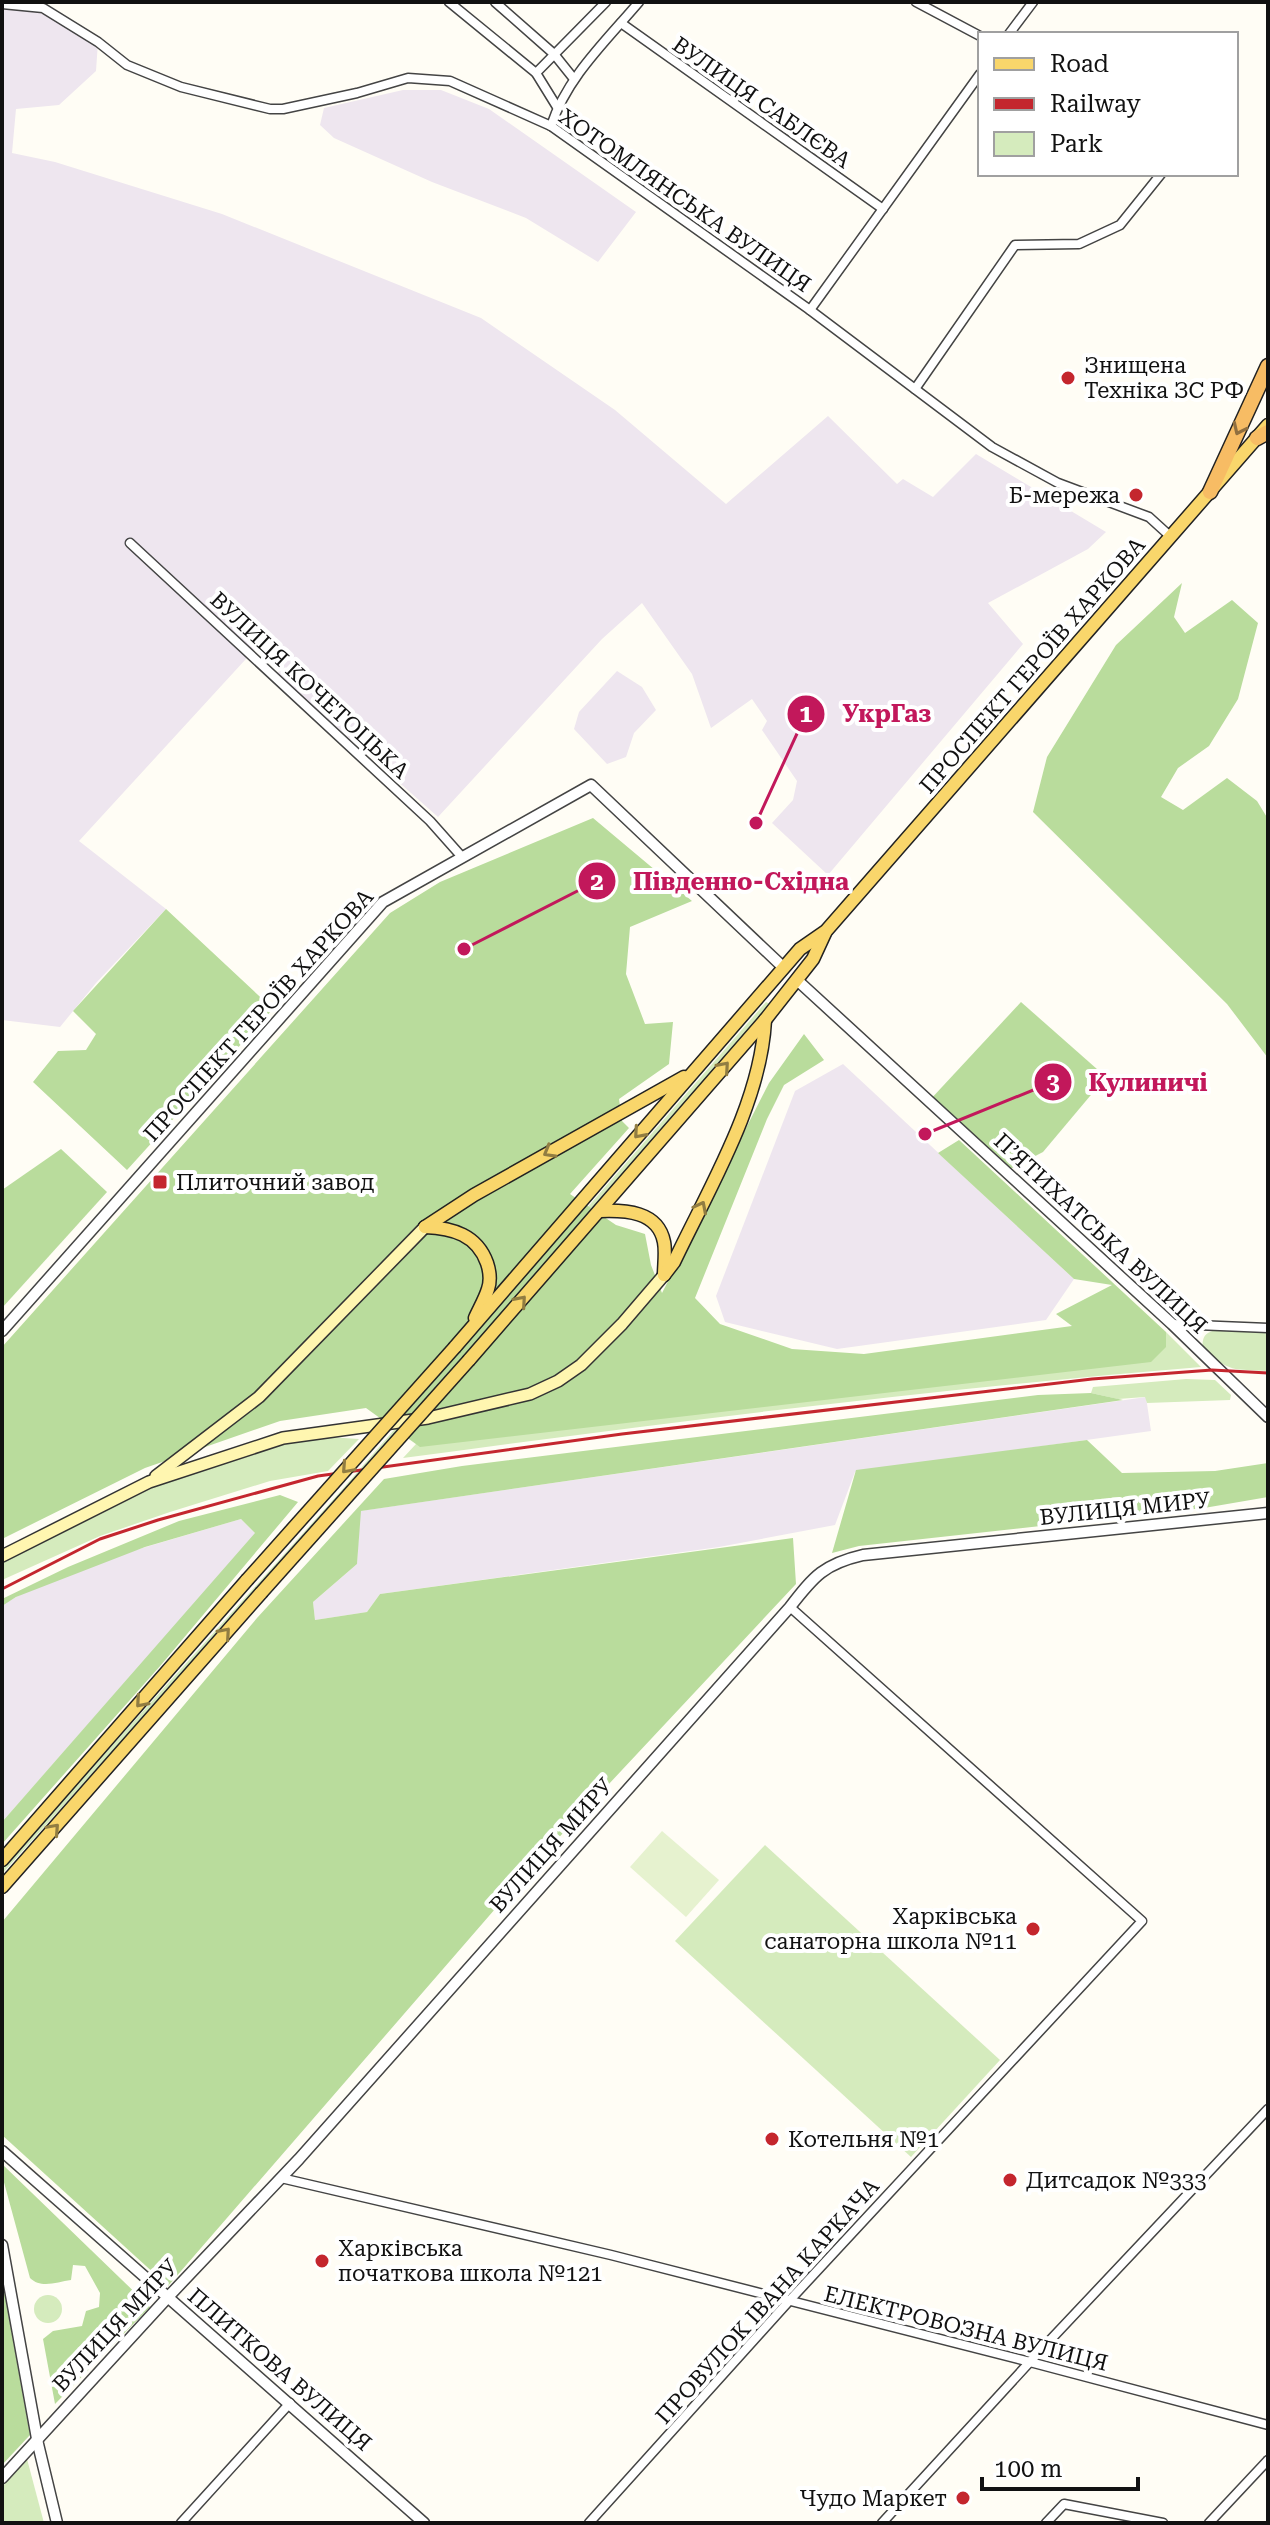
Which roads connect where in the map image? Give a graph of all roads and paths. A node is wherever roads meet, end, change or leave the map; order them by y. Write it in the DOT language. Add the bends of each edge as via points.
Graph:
graph roads {
  1 [pos="449,2"];
  2 [pos="495,2"];
  3 [pos="606,2"];
  4 [pos="639,2"];
  5 [pos="916,2"];
  6 [pos="1033,2"];
  7 [pos="2,4"];
  8 [pos="46,5"];
  9 [pos="621,23"];
  10 [pos="1010,32"];
  11 [pos="978,35"];
  12 [pos="554,54"];
  13 [pos="536,73"];
  14 [pos="978,77"];
  15 [pos="574,79"];
  16 [pos="557,107"];
  17 [pos="551,126"];
  18 [pos="1159,176"];
  19 [pos="883,209"];
  20 [pos="810,310"];
  21 [pos="1268,366"];
  22 [pos="915,389"];
  23 [pos="1268,425"];
  24 [pos="1262,435"];
  25 [pos="1210,492"];
  26 [pos="1171,537"];
  27 [pos="130,543"];
  28 [pos="591,785"];
  29 [pos="462,857"];
  30 [pos="826,931"];
  31 [pos="784,968"];
  32 [pos="797,980"];
  33 [pos="765,1020"];
  34 [pos="690,1074"];
  35 [pos="600,1211"];
  36 [pos="425,1227"];
  37 [pos="664,1275"];
  38 [pos="1172,1324"];
  39 [pos="1268,1328"];
  40 [pos="2,1331"];
  41 [pos="469,1332"];
  42 [pos="1268,1417"];
  43 [pos="149,1482"];
  44 [pos="1268,1513"];
  45 [pos="2,1556"];
  46 [pos="790,1607"];
  47 [pos="2,1860"];
  48 [pos="2,1887"];
  49 [pos="1268,2109"];
  50 [pos="2,2151"];
  51 [pos="281,2178"];
  52 [pos="2,2245"];
  53 [pos="168,2297"];
  54 [pos="789,2301"];
  55 [pos="1030,2362"];
  56 [pos="290,2403"];
  57 [pos="1268,2425"];
  58 [pos="37,2439"];
  59 [pos="1268,2460"];
  60 [pos="2,2478"];
  61 [pos="57,2523"];
  62 [pos="181,2523"];
  63 [pos="424,2523"];
  64 [pos="589,2523"];
  65 [pos="882,2523"];
  66 [pos="1046,2523"];
  67 [pos="1163,2523"];
  68 [pos="1209,2523"];
  1 -- 13 [label="street"];
  2 -- 12 [label="street"];
  3 -- 12 [label="street"];
  4 -- 9 [label="street"];
  5 -- 11 [label="street"];
  6 -- 10 [label="street"];
  7 -- 8 [label="street, ХОТОМЛЯНСЬКА ВУЛИЦЯ"];
  8 -- 17 [label="street, ХОТОМЛЯНСЬКА ВУЛИЦЯ" via="127,65 181,87 270,109 408,78 450,81"];
  9 -- 15 [label="street"];
  9 -- 19 [label="street, ВУЛИЦЯ САБЛЄВА"];
  12 -- 13 [label="street"];
  12 -- 15 [label="street"];
  13 -- 16 [label="street"];
  14 -- 19 [label="street"];
  15 -- 16 [label="street"];
  16 -- 17 [label="street"];
  17 -- 20 [label="street, ХОТОМЛЯНСЬКА ВУЛИЦЯ"];
  18 -- 22 [label="street" via="1120,225 1079,244 1015,245"];
  19 -- 20 [label="street"];
  20 -- 22 [label="street, ХОТОМЛЯНСЬКА ВУЛИЦЯ"];
  21 -- 25 [label="highway, one-way"];
  22 -- 26 [label="street, ХОТОМЛЯНСЬКА ВУЛИЦЯ" via="992,447 1058,483 1149,517"];
  23 -- 24 [label="main road, ПРОСПЕКТ ГЕРОЇВ ХАРКОВА"];
  24 -- 25 [label="main road, ПРОСПЕКТ ГЕРОЇВ ХАРКОВА"];
  25 -- 26 [label="main road, ПРОСПЕКТ ГЕРОЇВ ХАРКОВА"];
  26 -- 30 [label="main road, ПРОСПЕКТ ГЕРОЇВ ХАРКОВА"];
  27 -- 29 [label="street, ВУЛИЦЯ КОЧЕТОЦЬКА" via="430,821"];
  28 -- 29 [label="street, ПРОСПЕКТ ГЕРОЇВ ХАРКОВА"];
  28 -- 31 [label="street, П’ЯТИХАТСЬКА ВУЛИЦЯ"];
  29 -- 40 [label="street, ПРОСПЕКТ ГЕРОЇВ ХАРКОВА" via="383,902"];
  30 -- 31 [label="main road, ПРОСПЕКТ ГЕРОЇВ ХАРКОВА"];
  30 -- 32 [label="main road, ПРОСПЕКТ ГЕРОЇВ ХАРКОВА"];
  31 -- 32 [label="main road, П’ЯТИХАТСЬКА ВУЛИЦЯ"];
  31 -- 34 [label="main road, ПРОСПЕКТ ГЕРОЇВ ХАРКОВА"];
  32 -- 33 [label="main road, ПРОСПЕКТ ГЕРОЇВ ХАРКОВА"];
  32 -- 38 [label="street, П’ЯТИХАТСЬКА ВУЛИЦЯ"];
  35 -- 33 [label="main road, ПРОСПЕКТ ГЕРОЇВ ХАРКОВА, one-way"];
  37 -- 33 [label="main road, one-way" via="739,1123 761,1062"];
  34 -- 36 [label="main road, one-way"];
  34 -- 41 [label="main road, ПРОСПЕКТ ГЕРОЇВ ХАРКОВА, one-way"];
  35 -- 37 [label="main road" via="639,1213 654,1224 664,1242"];
  48 -- 35 [label="main road, ПРОСПЕКТ ГЕРОЇВ ХАРКОВА, one-way, bridge"];
  36 -- 41 [label="main road" via="461,1234 480,1247 490,1276"];
  36 -- 43 [label="main road" via="259,1397"];
  37 -- 43 [label="main road" via="581,1365 530,1394 428,1418 283,1438"];
  38 -- 39 [label="street"];
  38 -- 42 [label="street, П’ЯТИХАТСЬКА ВУЛИЦЯ"];
  41 -- 47 [label="main road, ПРОСПЕКТ ГЕРОЇВ ХАРКОВА, one-way, bridge"];
  43 -- 45 [label="main road"];
  44 -- 46 [label="street, ВУЛИЦЯ МИРУ" via="863,1555 816,1573"];
  46 -- 51 [label="street, ВУЛИЦЯ МИРУ"];
  46 -- 54 [label="street, ПРОВУЛОК ІВАНА КАРКАЧА" via="1142,1921"];
  49 -- 55 [label="street"];
  50 -- 53 [label="street, ПЛИТКОВА ВУЛИЦЯ"];
  51 -- 53 [label="street, ВУЛИЦЯ МИРУ"];
  51 -- 54 [label="street, ЕЛЕКТРОВОЗНА ВУЛИЦЯ"];
  52 -- 58 [label="street"];
  53 -- 56 [label="street, ПЛИТКОВА ВУЛИЦЯ"];
  53 -- 58 [label="street, ВУЛИЦЯ МИРУ"];
  54 -- 55 [label="street, ЕЛЕКТРОВОЗНА ВУЛИЦЯ"];
  54 -- 64 [label="street, ПРОВУЛОК ІВАНА КАРКАЧА"];
  55 -- 57 [label="street, ЕЛЕКТРОВОЗНА ВУЛИЦЯ"];
  55 -- 65 [label="street"];
  56 -- 62 [label="street"];
  56 -- 63 [label="street, ПЛИТКОВА ВУЛИЦЯ"];
  58 -- 60 [label="street, ВУЛИЦЯ МИРУ"];
  58 -- 61 [label="street"];
  59 -- 68 [label="street"];
  66 -- 67 [label="street" via="1064,2504"];
}
